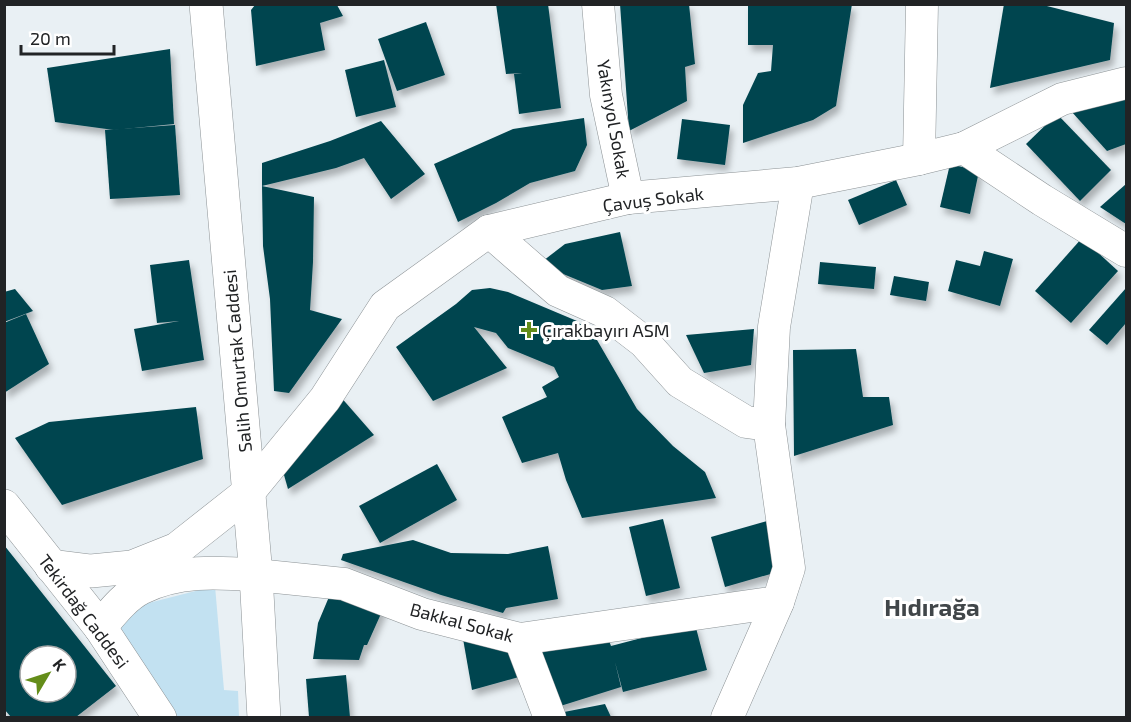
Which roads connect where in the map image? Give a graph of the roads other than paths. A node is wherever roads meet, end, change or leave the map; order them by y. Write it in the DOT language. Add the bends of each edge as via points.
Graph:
graph roads {
  1 [pos="206,4"];
  2 [pos="598,4"];
  3 [pos="922,4"];
  4 [pos="1126,83"];
  5 [pos="964,148"];
  6 [pos="919,159"];
  7 [pos="798,183"];
  8 [pos="628,198"];
  9 [pos="489,231"];
  10 [pos="1126,251"];
  11 [pos="769,424"];
  12 [pos="248,493"];
  13 [pos="4,506"];
  14 [pos="51,566"];
  15 [pos="256,574"];
  16 [pos="778,602"];
  17 [pos="100,627"];
  18 [pos="520,639"];
  19 [pos="160,717"];
  20 [pos="264,717"];
  21 [pos="550,717"];
  22 [pos="727,717"];
  1 -- 12 [label="main road, Salih Omurtak Caddesi"];
  2 -- 8 [label="street, Yakınyol Sokak" via="606,95"];
  3 -- 6 [label="street"];
  4 -- 5 [label="street, Çavuş Sokak" via="1062,99"];
  5 -- 6 [label="street, Çavuş Sokak"];
  5 -- 10 [label="street"];
  6 -- 7 [label="street, Çavuş Sokak"];
  7 -- 8 [label="street, Çavuş Sokak"];
  7 -- 11 [label="street" via="774,327"];
  8 -- 9 [label="street, Çavuş Sokak"];
  9 -- 11 [label="street" via="558,291 605,312 644,342 680,382 746,422"];
  9 -- 12 [label="street, Çavuş Sokak" via="385,306 325,399"];
  11 -- 16 [label="street" via="789,567"];
  12 -- 14 [label="main road" via="177,549 132,567 91,571"];
  12 -- 15 [label="main road, Salih Omurtak Caddesi"];
  13 -- 14 [label="main road, Tekirdağ Caddesi"];
  14 -- 17 [label="main road, Tekirdağ Caddesi"];
  15 -- 17 [label="main road" via="178,575 139,589"];
  15 -- 18 [label="street, Bakkal Sokak" via="344,584 422,614"];
  15 -- 20 [label="main road, Salih Omurtak Caddesi"];
  16 -- 18 [label="street, Bakkal Sokak"];
  16 -- 22 [label="street"];
  17 -- 19 [label="main road, Tekirdağ Caddesi"];
  18 -- 21 [label="street"];
}
